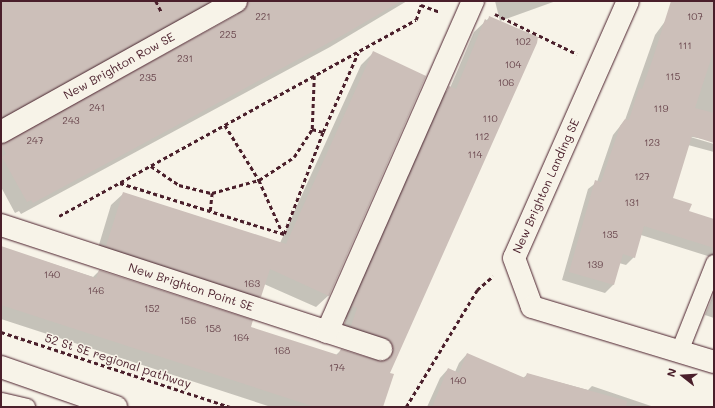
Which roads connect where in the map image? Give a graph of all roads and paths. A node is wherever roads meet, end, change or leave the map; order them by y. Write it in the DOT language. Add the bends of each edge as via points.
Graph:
graph roads {
  1 [pos="236,1"];
  2 [pos="628,1"];
  3 [pos="472,7"];
  4 [pos="358,52"];
  5 [pos="599,65"];
  6 [pos="314,76"];
  7 [pos="225,125"];
  8 [pos="312,129"];
  9 [pos="1,132"];
  10 [pos="323,132"];
  11 [pos="151,166"];
  12 [pos="259,180"];
  13 [pos="120,182"];
  14 [pos="212,193"];
  15 [pos="210,211"];
  16 [pos="1,225"];
  17 [pos="27,233"];
  18 [pos="284,234"];
  19 [pos="514,258"];
  20 [pos="714,263"];
  21 [pos="1,332"];
  22 [pos="327,332"];
  23 [pos="381,349"];
  24 [pos="679,350"];
  25 [pos="714,362"];
  26 [pos="1,367"];
  27 [pos="1,400"];
  28 [pos="26,407"];
  29 [pos="116,407"];
  30 [pos="230,407"];
  31 [pos="406,407"];
  1 -- 9 [label="street, New Brighton Row SE"];
  2 -- 5 [label="street, New Brighton Landing SE"];
  3 -- 4 [label="path" via="450,16 421,5 416,20"];
  3 -- 5 [label="path" via="488,10"];
  3 -- 22 [label="street"];
  4 -- 6 [label="path"];
  4 -- 10 [label="path"];
  5 -- 19 [label="street, New Brighton Landing SE"];
  6 -- 7 [label="path"];
  6 -- 8 [label="path"];
  7 -- 11 [label="path"];
  7 -- 12 [label="path"];
  8 -- 10 [label="path"];
  8 -- 12 [label="path" via="294,157"];
  10 -- 18 [label="path"];
  11 -- 13 [label="path"];
  11 -- 14 [label="path" via="179,185"];
  12 -- 14 [label="path"];
  12 -- 18 [label="path"];
  13 -- 15 [label="path"];
  13 -- 17 [label="path"];
  14 -- 15 [label="path"];
  15 -- 18 [label="path"];
  16 -- 17 [label="street, New Brighton Point SE"];
  17 -- 22 [label="street, New Brighton Point SE"];
  19 -- 24 [label="street, New Brighton Landing SE" via="532,307"];
  19 -- 31 [label="path" via="477,290"];
  20 -- 24 [label="lane"];
  21 -- 30 [label="path, 52 St SE regional pathway"];
  22 -- 23 [label="street, New Brighton Point SE"];
  24 -- 25 [label="street, New Brighton Landing SE"];
  26 -- 29 [label="street"];
  27 -- 28 [label="lane"];
}
